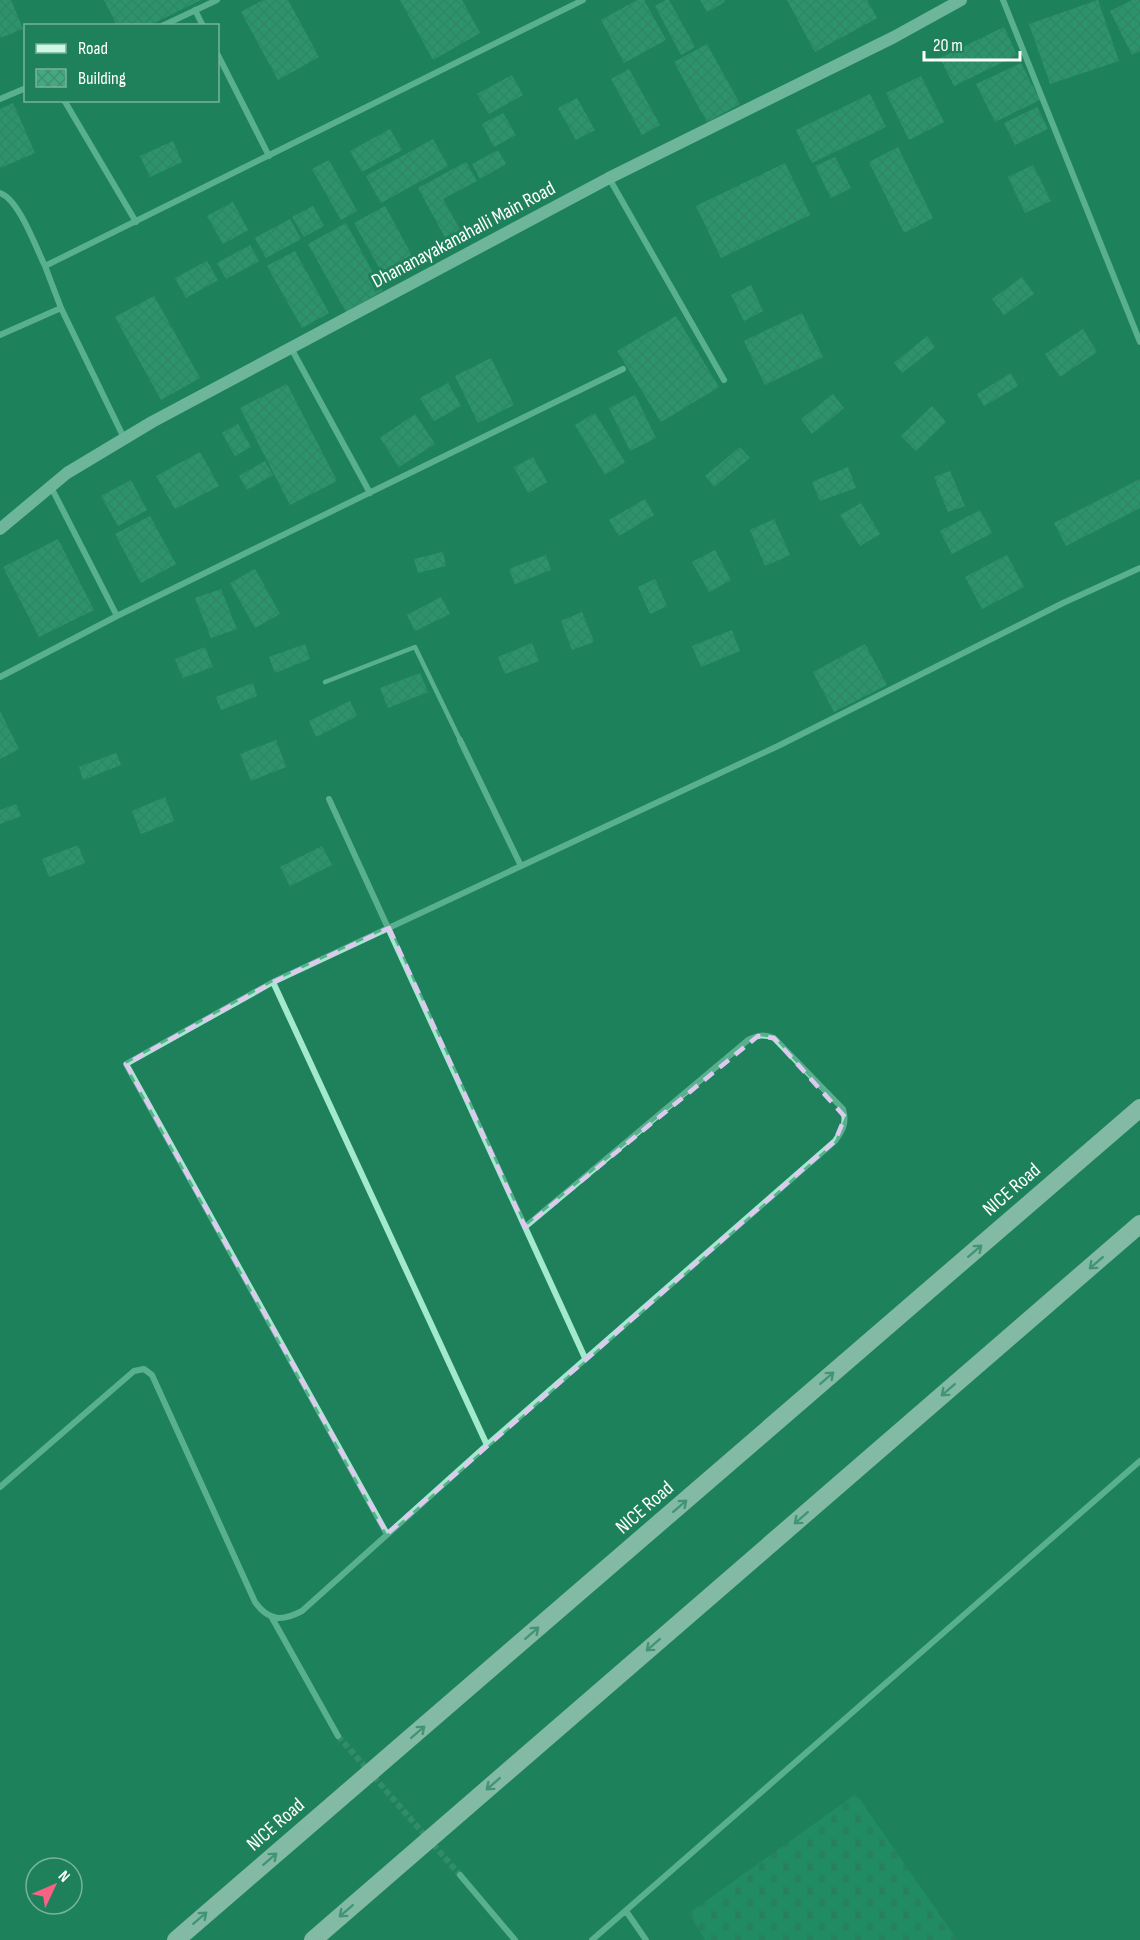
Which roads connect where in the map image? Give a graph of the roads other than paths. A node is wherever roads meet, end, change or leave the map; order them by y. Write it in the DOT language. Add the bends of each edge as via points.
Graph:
graph roads {
  1 [pos="217,0"];
  2 [pos="583,0"];
  3 [pos="962,0"];
  4 [pos="1003,0"];
  5 [pos="195,10"];
  6 [pos="166,24"];
  7 [pos="201,24"];
  8 [pos="219,57"];
  9 [pos="24,89"];
  10 [pos="0,99"];
  11 [pos="65,102"];
  12 [pos="269,156"];
  13 [pos="609,178"];
  14 [pos="0,193"];
  15 [pos="136,222"];
  16 [pos="45,266"];
  17 [pos="61,308"];
  18 [pos="0,334"];
  19 [pos="1140,342"];
  20 [pos="291,348"];
  21 [pos="623,369"];
  22 [pos="724,380"];
  23 [pos="124,438"];
  24 [pos="51,487"];
  25 [pos="370,493"];
  26 [pos="0,529"];
  27 [pos="1140,568"];
  28 [pos="117,616"];
  29 [pos="0,677"];
  30 [pos="325,682"];
  31 [pos="460,740"];
  32 [pos="329,799"];
  33 [pos="521,866"];
  34 [pos="388,928"];
  35 [pos="273,982"];
  36 [pos="1140,1107"];
  37 [pos="1140,1224"];
  38 [pos="525,1227"];
  39 [pos="585,1358"];
  40 [pos="487,1445"];
  41 [pos="1140,1461"];
  42 [pos="0,1487"];
  43 [pos="387,1534"];
  44 [pos="271,1616"];
  45 [pos="338,1736"];
  46 [pos="460,1875"];
  47 [pos="626,1911"];
  48 [pos="176,1940"];
  49 [pos="313,1940"];
  50 [pos="515,1940"];
  51 [pos="592,1940"];
  52 [pos="646,1940"];
  1 -- 5 [label="street"];
  2 -- 12 [label="street"];
  3 -- 13 [label="street, Dhananayakanahalli Main Road"];
  4 -- 19 [label="street"];
  5 -- 6 [label="street"];
  5 -- 7 [label="street"];
  8 -- 12 [label="street"];
  9 -- 10 [label="street"];
  11 -- 15 [label="street"];
  12 -- 15 [label="street"];
  13 -- 20 [label="street, Dhananayakanahalli Main Road"];
  13 -- 22 [label="street"];
  14 -- 16 [label="street" via="18,209"];
  15 -- 16 [label="street"];
  16 -- 17 [label="street"];
  17 -- 18 [label="street"];
  17 -- 23 [label="street"];
  20 -- 23 [label="street, Dhananayakanahalli Main Road"];
  20 -- 25 [label="street"];
  21 -- 25 [label="street"];
  23 -- 24 [label="street, Dhananayakanahalli Main Road"];
  24 -- 26 [label="street, Dhananayakanahalli Main Road"];
  24 -- 28 [label="street"];
  25 -- 28 [label="street"];
  27 -- 33 [label="street" via="778,746"];
  28 -- 29 [label="street"];
  30 -- 31 [label="lane" via="415,647"];
  31 -- 33 [label="street"];
  32 -- 34 [label="street"];
  33 -- 34 [label="street"];
  34 -- 35 [label="street"];
  34 -- 38 [label="street"];
  35 -- 40 [label="street"];
  35 -- 43 [label="street" via="126,1064"];
  48 -- 36 [label="highway, NICE Road, one-way"];
  37 -- 49 [label="highway, one-way"];
  38 -- 39 [label="street"];
  38 -- 39 [label="street" via="748,1040 758,1036 774,1038 843,1109 845,1123 835,1141"];
  39 -- 40 [label="street"];
  40 -- 43 [label="street"];
  41 -- 47 [label="street"];
  42 -- 44 [label="street" via="134,1371 144,1369 152,1375 255,1602"];
  43 -- 44 [label="street" via="302,1611 281,1619"];
  44 -- 45 [label="street"];
  46 -- 50 [label="street"];
  47 -- 51 [label="street"];
  47 -- 52 [label="street"];
}
